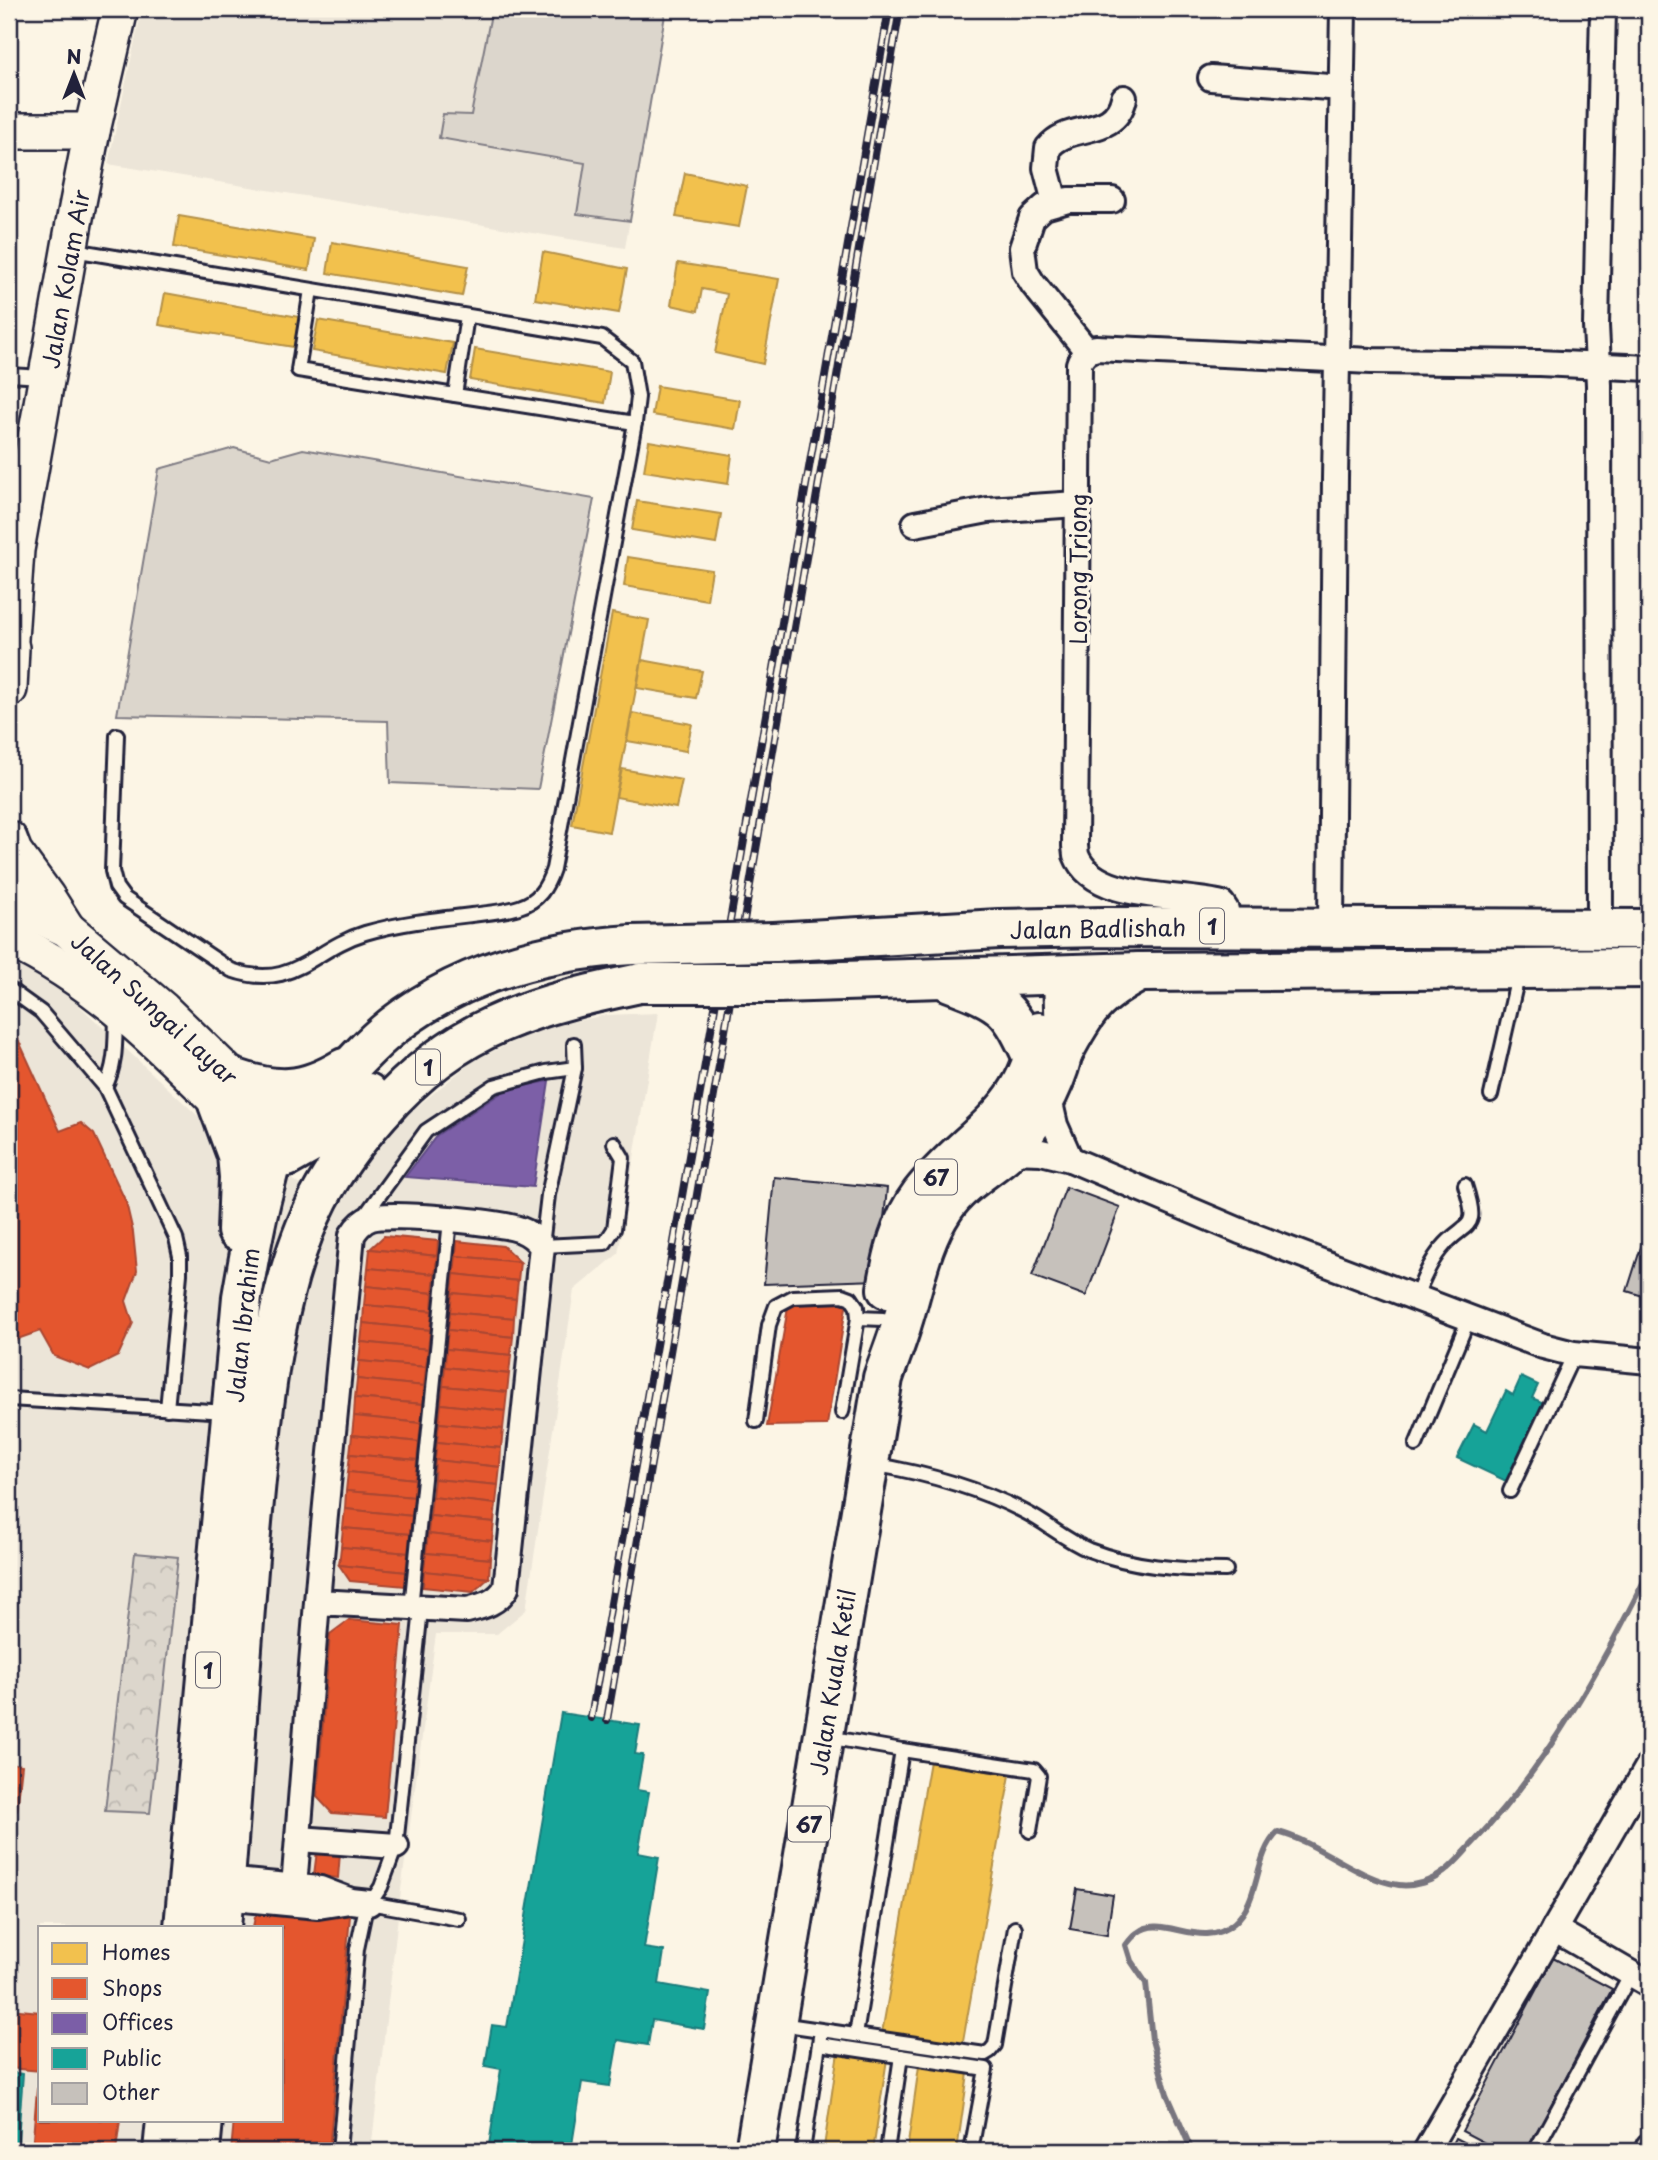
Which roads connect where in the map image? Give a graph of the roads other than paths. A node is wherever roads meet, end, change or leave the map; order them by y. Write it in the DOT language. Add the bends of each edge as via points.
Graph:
graph roads {
  1 [pos="120,9"];
  2 [pos="1343,9"];
  3 [pos="1603,9"];
  4 [pos="1211,78"];
  5 [pos="1342,88"];
  6 [pos="1124,99"];
  7 [pos="9,131"];
  8 [pos="92,131"];
  9 [pos="1112,200"];
  10 [pos="1055,202"];
  11 [pos="69,250"];
  12 [pos="311,290"];
  13 [pos="467,316"];
  14 [pos="1087,351"];
  15 [pos="1337,359"];
  16 [pos="1598,366"];
  17 [pos="1649,368"];
  18 [pos="9,375"];
  19 [pos="47,377"];
  20 [pos="455,395"];
  21 [pos="635,423"];
  22 [pos="1077,503"];
  23 [pos="915,524"];
  24 [pos="12,560"];
  25 [pos="10,651"];
  26 [pos="9,690"];
  27 [pos="117,736"];
  28 [pos="9,839"];
  29 [pos="9,902"];
  30 [pos="1227,926"];
  31 [pos="1282,926"];
  32 [pos="1331,927"];
  33 [pos="67,929"];
  34 [pos="1600,929"];
  35 [pos="1649,929"];
  36 [pos="9,939"];
  37 [pos="782,942"];
  38 [pos="632,945"];
  39 [pos="1520,968"];
  40 [pos="1649,968"];
  41 [pos="1140,972"];
  42 [pos="1051,973"];
  43 [pos="937,977"];
  44 [pos="640,983"];
  45 [pos="9,989"];
  46 [pos="116,1008"];
  47 [pos="501,1022"];
  48 [pos="574,1044"];
  49 [pos="357,1060"];
  50 [pos="575,1068"];
  51 [pos="1048,1070"];
  52 [pos="105,1087"];
  53 [pos="225,1091"];
  54 [pos="1491,1095"];
  55 [pos="614,1143"];
  56 [pos="288,1145"];
  57 [pos="1008,1151"];
  58 [pos="1070,1159"];
  59 [pos="1465,1185"];
  60 [pos="450,1220"];
  61 [pos="359,1224"];
  62 [pos="542,1246"];
  63 [pos="242,1297"];
  64 [pos="1415,1298"];
  65 [pos="871,1318"];
  66 [pos="1469,1318"];
  67 [pos="274,1346"];
  68 [pos="1574,1354"];
  69 [pos="1649,1361"];
  70 [pos="883,1378"];
  71 [pos="9,1399"];
  72 [pos="167,1409"];
  73 [pos="232,1412"];
  74 [pos="842,1412"];
  75 [pos="756,1421"];
  76 [pos="1416,1445"];
  77 [pos="868,1464"];
  78 [pos="1510,1491"];
  79 [pos="1226,1570"];
  80 [pos="317,1602"];
  81 [pos="416,1608"];
  82 [pos="823,1736"];
  83 [pos="902,1750"];
  84 [pos="1649,1765"];
  85 [pos="1030,1831"];
  86 [pos="299,1839"];
  87 [pos="396,1846"];
  88 [pos="294,1886"];
  89 [pos="223,1901"];
  90 [pos="360,1902"];
  91 [pos="458,1919"];
  92 [pos="184,1926"];
  93 [pos="1015,1928"];
  94 [pos="1554,1929"];
  95 [pos="1640,1979"];
  96 [pos="776,2023"];
  97 [pos="821,2030"];
  98 [pos="856,2035"];
  99 [pos="819,2044"];
  100 [pos="901,2056"];
  101 [pos="166,2122"];
  102 [pos="203,2122"];
  103 [pos="1649,2146"];
  104 [pos="163,2151"];
  105 [pos="200,2151"];
  106 [pos="339,2151"];
  107 [pos="755,2151"];
  108 [pos="803,2151"];
  109 [pos="887,2151"];
  110 [pos="971,2151"];
  111 [pos="1426,2151"];
  112 [pos="1535,2151"];
  113 [pos="1647,2151"];
  1 -- 8 [label="main road, Jalan Kolam Air"];
  2 -- 5 [label="street"];
  3 -- 16 [label="street"];
  4 -- 5 [label="street"];
  5 -- 15 [label="street"];
  6 -- 10 [label="street" via="1116,117 1059,138 1048,148 1046,168"];
  7 -- 8 [label="main road"];
  8 -- 11 [label="main road, Jalan Kolam Air"];
  9 -- 10 [label="street"];
  10 -- 14 [label="street" via="1032,218 1024,236 1025,271"];
  11 -- 12 [label="lane"];
  11 -- 19 [label="main road, Jalan Kolam Air"];
  12 -- 13 [label="lane"];
  12 -- 20 [label="lane" via="298,370"];
  13 -- 20 [label="lane"];
  13 -- 21 [label="lane" via="602,338 632,361 638,397"];
  14 -- 15 [label="street"];
  14 -- 22 [label="street, Lorong Triong" via="1079,364"];
  15 -- 16 [label="street"];
  15 -- 32 [label="street"];
  16 -- 17 [label="street"];
  16 -- 34 [label="street"];
  18 -- 19 [label="lane"];
  19 -- 24 [label="main road, Jalan Kolam Air"];
  20 -- 21 [label="lane"];
  21 -- 27 [label="lane" via="553,869 547,887 535,900 520,907 365,933 336,944 307,965 270,976 231,970 124,898 116,887 112,871"];
  22 -- 23 [label="street" via="1009,508"];
  22 -- 30 [label="street, Lorong Triong" via="1076,855 1080,866 1097,880 1146,893 1222,904"];
  24 -- 25 [label="main road, Jalan Kolam Air"];
  25 -- 26 [label="main road, Jalan Kolam Air"];
  28 -- 33 [label="main road"];
  29 -- 33 [label="main road, Jalan Sungai Layar"];
  30 -- 31 [label="main road, Jalan Badlishah / 1"];
  30 -- 37 [label="main road, Jalan Badlishah / 1" via="999,929"];
  31 -- 32 [label="main road, Jalan Badlishah / 1"];
  31 -- 42 [label="main road" via="1259,940 1240,944 1099,949 1066,957"];
  32 -- 34 [label="main road, Jalan Badlishah / 1"];
  33 -- 53 [label="main road, Jalan Sungai Layar" via="163,1010"];
  34 -- 35 [label="main road, Jalan Badlishah / 1"];
  36 -- 46 [label="main road, Jalan Sungai Layar" via="39,953"];
  37 -- 38 [label="main road, Jalan Badlishah / 1, bridge"];
  37 -- 42 [label="main road" via="829,956 1017,951 1038,958"];
  38 -- 49 [label="main road, Jalan Ibrahim / 1" via="552,954 468,981 412,1012"];
  39 -- 40 [label="main road, Jalan Badlishah / 1"];
  39 -- 41 [label="main road, Jalan Badlishah / 1"];
  39 -- 54 [label="lane"];
  41 -- 42 [label="main road, Jalan Badlishah / 1"];
  41 -- 51 [label="main road" via="1112,986 1088,1009"];
  42 -- 43 [label="main road, Jalan Badlishah / 1"];
  42 -- 51 [label="main road, Jalan Kuala Ketil / 67" via="1039,1034"];
  43 -- 44 [label="main road, Jalan Badlishah / 1, bridge"];
  43 -- 51 [label="main road" via="1001,1004"];
  44 -- 47 [label="main road, Jalan Ibrahim / 1" via="581,995"];
  45 -- 52 [label="lane" via="41,1012"];
  46 -- 52 [label="lane" via="115,1058"];
  46 -- 53 [label="main road, Jalan Sungai Layar"];
  47 -- 56 [label="main road" via="480,1021 434,1040 400,1063 334,1129"];
  47 -- 67 [label="main road, Jalan Ibrahim / 1" via="448,1052 413,1079 339,1166 320,1196 297,1251"];
  48 -- 50 [label="lane"];
  49 -- 53 [label="main road" via="298,1088"];
  49 -- 56 [label="main road, Jalan Ibrahim / 1"];
  50 -- 61 [label="lane" via="494,1086 426,1131"];
  50 -- 62 [label="lane"];
  51 -- 57 [label="main road, Jalan Kuala Ketil / 67" via="1023,1134"];
  51 -- 58 [label="street" via="1055,1125"];
  51 -- 65 [label="main road, Jalan Kuala Ketil / 67" via="1024,1083 992,1125 921,1195 905,1219"];
  52 -- 72 [label="lane" via="176,1238 180,1256"];
  53 -- 56 [label="main road, Jalan Sungai Layar"];
  53 -- 63 [label="main road" via="239,1177 235,1265"];
  55 -- 62 [label="lane" via="623,1158 614,1229 605,1243"];
  56 -- 63 [label="main road, Jalan Ibrahim / 1" via="253,1234"];
  56 -- 67 [label="main road" via="299,1186 273,1276 269,1309"];
  57 -- 58 [label="street"];
  57 -- 70 [label="main road, Jalan Kuala Ketil / 67" via="964,1185 930,1232"];
  58 -- 64 [label="street"];
  59 -- 64 [label="lane" via="1472,1216 1466,1229 1433,1261"];
  60 -- 61 [label="street" via="382,1216"];
  60 -- 62 [label="street" via="514,1227"];
  60 -- 81 [label="lane"];
  61 -- 80 [label="street" via="349,1251"];
  62 -- 81 [label="street" via="506,1588 485,1606"];
  63 -- 73 [label="main road, Jalan Ibrahim / 1"];
  64 -- 66 [label="street"];
  65 -- 70 [label="main road, Jalan Kuala Ketil / 67"];
  65 -- 74 [label="lane"];
  65 -- 75 [label="lane" via="843,1295 793,1297 776,1306 769,1325"];
  66 -- 68 [label="street"];
  66 -- 76 [label="lane"];
  67 -- 89 [label="main road, Jalan Ibrahim / 1" via="260,1437"];
  68 -- 69 [label="street"];
  68 -- 78 [label="lane"];
  70 -- 77 [label="main road, Jalan Kuala Ketil / 67"];
  71 -- 72 [label="lane"];
  72 -- 73 [label="lane"];
  73 -- 92 [label="main road, Jalan Ibrahim / 1"];
  77 -- 79 [label="lane" via="906,1470 999,1500 1089,1550 1131,1563"];
  77 -- 82 [label="main road, Jalan Kuala Ketil / 67"];
  80 -- 81 [label="street"];
  80 -- 86 [label="street"];
  81 -- 87 [label="lane"];
  82 -- 83 [label="lane"];
  82 -- 96 [label="main road, Jalan Kuala Ketil / 67"];
  83 -- 85 [label="lane" via="1034,1770 1039,1776"];
  83 -- 98 [label="lane"];
  84 -- 94 [label="street"];
  86 -- 87 [label="street"];
  86 -- 88 [label="street"];
  87 -- 90 [label="lane" via="381,1886"];
  88 -- 89 [label="street"];
  88 -- 90 [label="street"];
  89 -- 90 [label="street" via="318,1906"];
  90 -- 91 [label="lane"];
  90 -- 106 [label="lane" via="365,1911 357,1950"];
  93 -- 98 [label="lane" via="995,2045 990,2051"];
  94 -- 95 [label="street"];
  94 -- 111 [label="street"];
  95 -- 112 [label="lane"];
  96 -- 97 [label="lane"];
  96 -- 107 [label="main road, Jalan Kuala Ketil / 67"];
  97 -- 98 [label="lane"];
  97 -- 99 [label="lane"];
  99 -- 100 [label="lane"];
  99 -- 108 [label="lane"];
  100 -- 109 [label="lane"];
  100 -- 110 [label="lane" via="986,2069"];
  101 -- 104 [label="main road"];
  102 -- 105 [label="main road"];
  103 -- 113 [label="street"];
}
